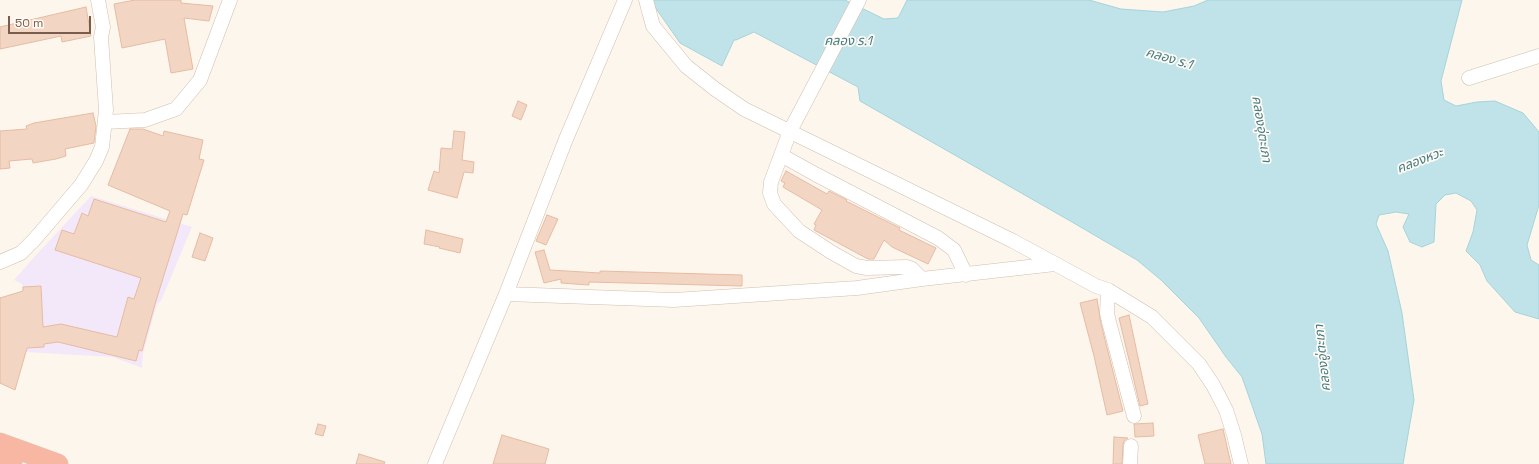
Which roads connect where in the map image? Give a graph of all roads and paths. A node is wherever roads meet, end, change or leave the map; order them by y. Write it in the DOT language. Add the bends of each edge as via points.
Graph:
graph roads {
  1 [pos="98,0"];
  2 [pos="230,0"];
  3 [pos="625,0"];
  4 [pos="646,0"];
  5 [pos="857,4"];
  6 [pos="1539,56"];
  7 [pos="1469,78"];
  8 [pos="105,122"];
  9 [pos="790,131"];
  10 [pos="781,155"];
  11 [pos="0,262"];
  12 [pos="1055,264"];
  13 [pos="966,274"];
  14 [pos="922,279"];
  15 [pos="1108,290"];
  16 [pos="506,294"];
  17 [pos="1134,416"];
  18 [pos="0,443"];
  19 [pos="1131,446"];
  20 [pos="0,460"];
  21 [pos="12,464"];
  22 [pos="58,464"];
  23 [pos="435,464"];
  24 [pos="1130,464"];
  25 [pos="1241,464"];
  1 -- 8 [label="street" via="103,27 101,37"];
  2 -- 8 [label="street" via="200,80 176,109 145,120"];
  3 -- 16 [label="street" via="566,139"];
  4 -- 9 [label="street" via="653,26 686,66 744,109"];
  5 -- 9 [label="street"];
  6 -- 7 [label="street"];
  8 -- 11 [label="street" via="102,147 81,185 21,253"];
  9 -- 10 [label="street"];
  9 -- 12 [label="street"];
  10 -- 13 [label="street" via="938,238 954,250"];
  10 -- 14 [label="street" via="770,192 774,204 799,231 856,266 907,267"];
  12 -- 13 [label="street"];
  12 -- 15 [label="street"];
  13 -- 14 [label="street"];
  14 -- 16 [label="street" via="857,288 674,300"];
  15 -- 17 [label="street" via="1107,313"];
  15 -- 25 [label="street" via="1152,317 1199,364 1226,410"];
  16 -- 23 [label="street"];
  18 -- 22 [label="highway"];
  19 -- 24 [label="street"];
  20 -- 21 [label="highway"];
}
